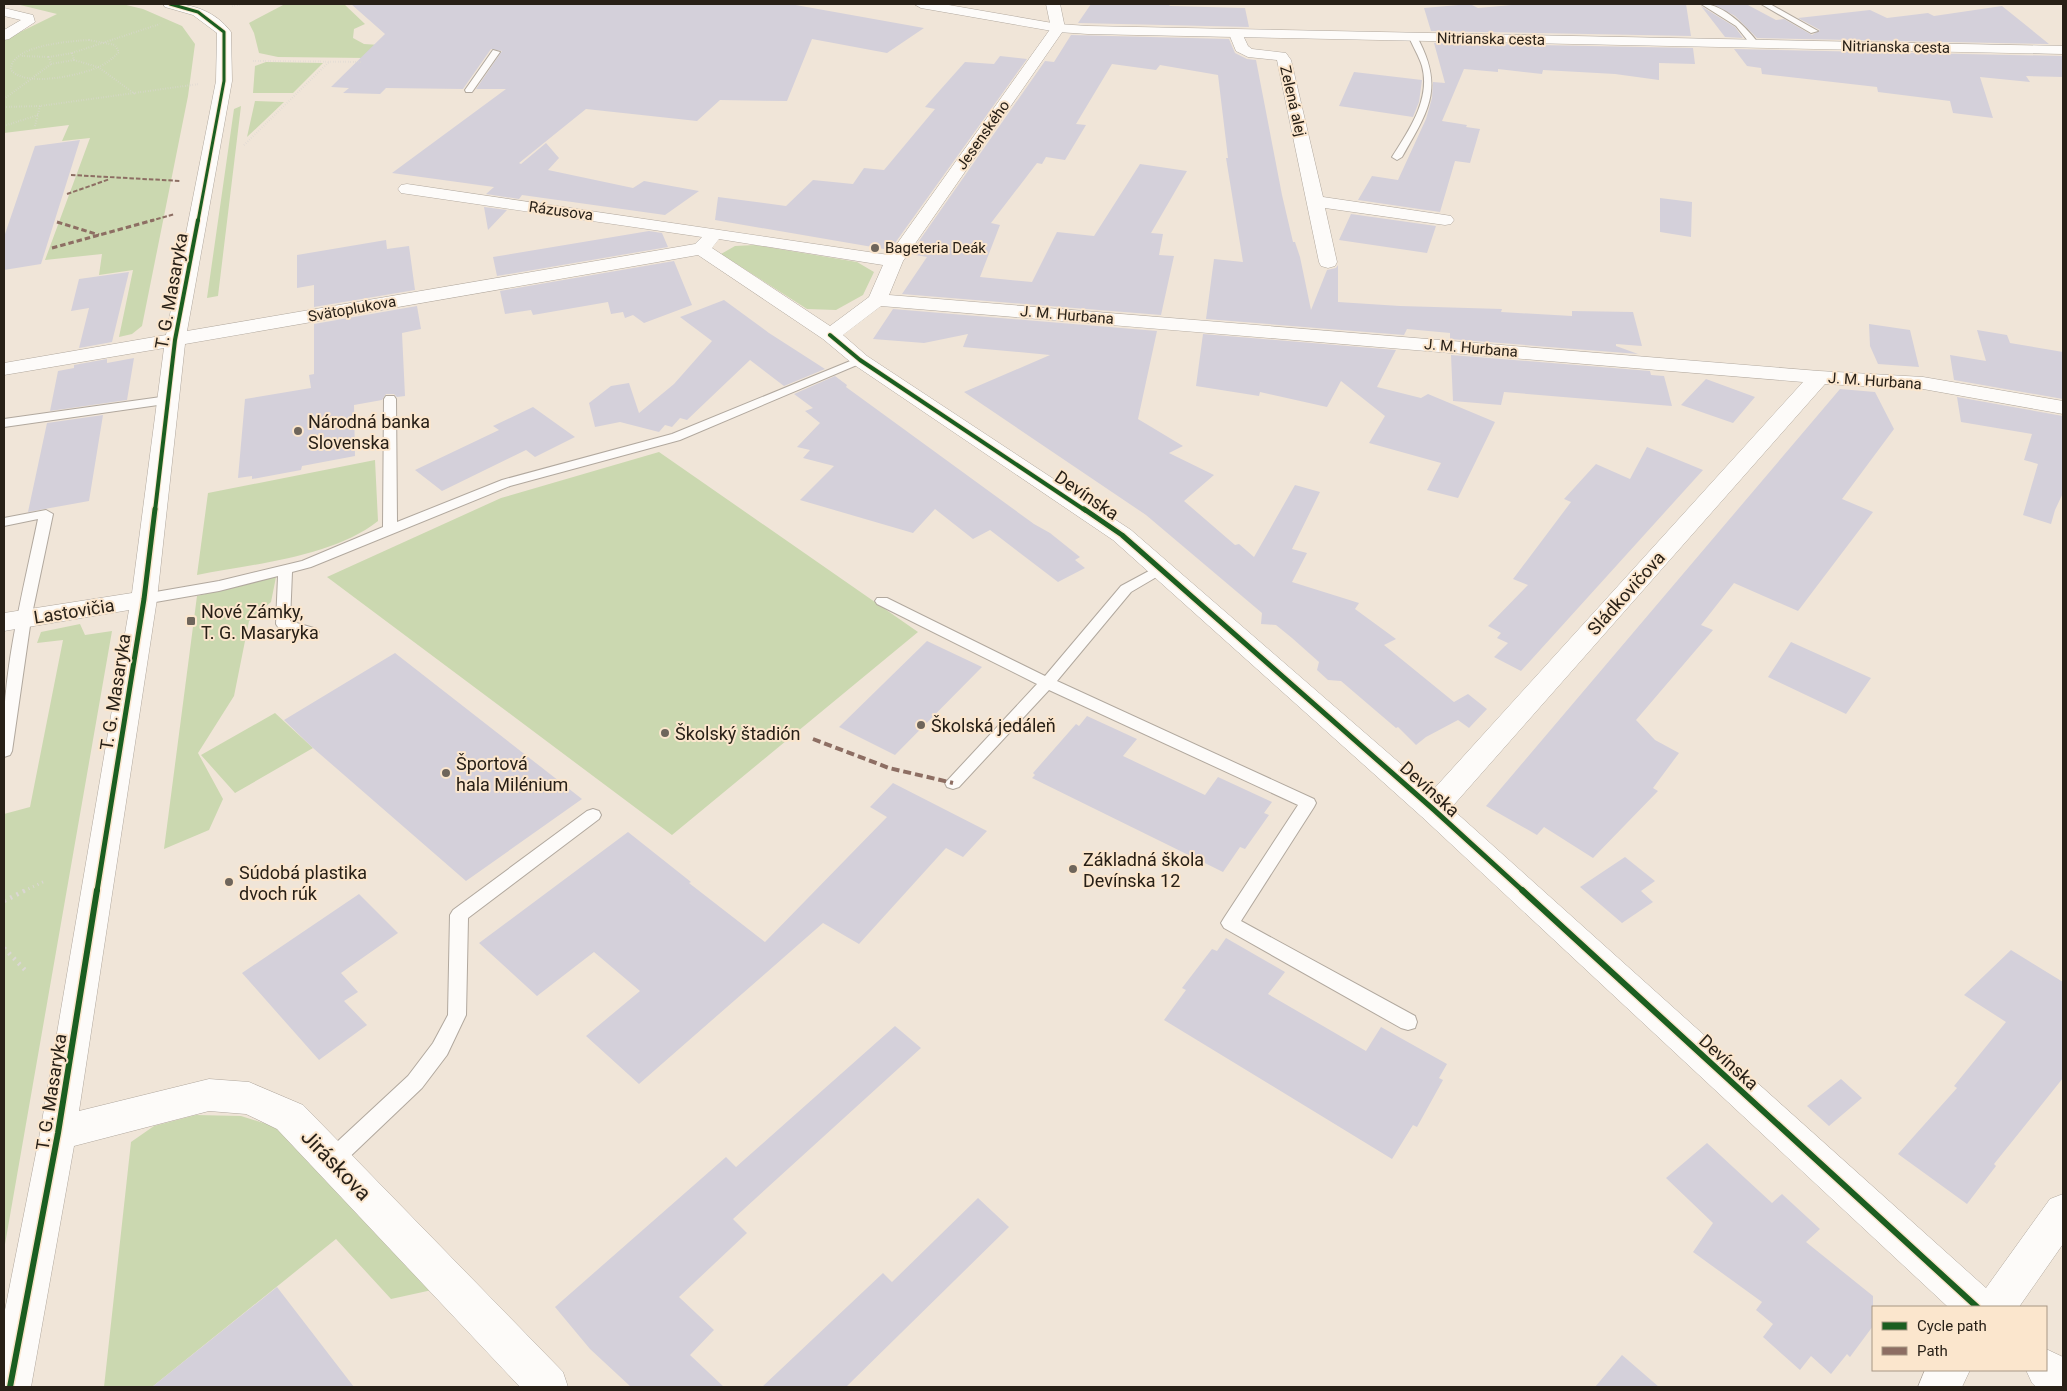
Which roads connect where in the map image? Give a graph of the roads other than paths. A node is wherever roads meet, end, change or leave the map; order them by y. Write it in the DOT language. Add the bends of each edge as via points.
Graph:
graph roads {
  1 [pos="170,4"];
  2 [pos="921,4"];
  3 [pos="1053,4"];
  4 [pos="1705,4"];
  5 [pos="1765,4"];
  6 [pos="4,12"];
  7 [pos="1058,28"];
  8 [pos="1814,31"];
  9 [pos="1236,34"];
  10 [pos="4,36"];
  11 [pos="1413,37"];
  12 [pos="1755,44"];
  13 [pos="2063,50"];
  14 [pos="496,52"];
  15 [pos="469,90"];
  16 [pos="1397,157"];
  17 [pos="407,189"];
  18 [pos="1316,201"];
  19 [pos="1445,220"];
  20 [pos="715,233"];
  21 [pos="701,249"];
  22 [pos="894,261"];
  23 [pos="1328,262"];
  24 [pos="877,300"];
  25 [pos="830,335"];
  26 [pos="175,340"];
  27 [pos="860,360"];
  28 [pos="4,369"];
  29 [pos="1819,377"];
  30 [pos="390,399"];
  31 [pos="168,400"];
  32 [pos="2063,407"];
  33 [pos="4,423"];
  34 [pos="4,522"];
  35 [pos="390,530"];
  36 [pos="285,569"];
  37 [pos="1160,569"];
  38 [pos="144,599"];
  39 [pos="882,601"];
  40 [pos="14,621"];
  41 [pos="312,632"];
  42 [pos="1047,683"];
  43 [pos="4,751"];
  44 [pos="953,783"];
  45 [pos="1433,809"];
  46 [pos="593,815"];
  47 [pos="1408,1022"];
  48 [pos="58,1133"];
  49 [pos="332,1160"];
  50 [pos="2063,1212"];
  51 [pos="1976,1306"];
  52 [pos="1997,1306"];
  53 [pos="2047,1370"];
  54 [pos="1949,1371"];
  55 [pos="2063,1385"];
  56 [pos="10,1387"];
  57 [pos="548,1387"];
  58 [pos="1938,1387"];
  1 -- 26 [label="street, T. G. Masaryka" via="198,12 224,32 224,81"];
  2 -- 7 [label="street, Nitrianska cesta"];
  3 -- 7 [label="street"];
  4 -- 12 [label="lane" via="1739,24"];
  5 -- 8 [label="lane"];
  6 -- 10 [label="street" via="28,18 28,22"];
  7 -- 9 [label="street, Nitrianska cesta"];
  7 -- 22 [label="street, Jesenského"];
  9 -- 11 [label="street, Nitrianska cesta"];
  9 -- 18 [label="street, Zelená alej" via="1241,48 1248,53 1281,56 1284,60"];
  11 -- 12 [label="street, Nitrianska cesta"];
  11 -- 16 [label="lane" via="1426,68 1428,91 1420,115"];
  12 -- 13 [label="street, Nitrianska cesta"];
  14 -- 15 [label="lane"];
  17 -- 20 [label="street, Rázusova"];
  18 -- 19 [label="street"];
  18 -- 23 [label="street, Zelená alej"];
  20 -- 21 [label="street"];
  20 -- 22 [label="street, Rázusova"];
  21 -- 25 [label="street, Devínska"];
  21 -- 26 [label="street, Svätoplukova"];
  22 -- 24 [label="street, Jesenského"];
  24 -- 25 [label="street"];
  24 -- 29 [label="street, J. M. Hurbana"];
  25 -- 27 [label="street, Devínska"];
  26 -- 28 [label="street, Svätoplukova"];
  26 -- 31 [label="street, T. G. Masaryka"];
  27 -- 35 [label="lane" via="676,437 506,483"];
  27 -- 37 [label="street, Devínska" via="1122,536"];
  29 -- 32 [label="street, J. M. Hurbana" via="1924,383"];
  29 -- 45 [label="street, Sládkovičova"];
  30 -- 35 [label="lane"];
  31 -- 33 [label="lane"];
  31 -- 38 [label="street, T. G. Masaryka"];
  34 -- 40 [label="lane" via="46,514"];
  35 -- 36 [label="lane" via="306,564"];
  36 -- 38 [label="lane" via="219,586"];
  36 -- 41 [label="lane" via="283,624"];
  37 -- 42 [label="lane" via="1126,589"];
  37 -- 45 [label="street, Devínska"];
  38 -- 40 [label="street, Lastovičia"];
  38 -- 48 [label="street, T. G. Masaryka"];
  39 -- 42 [label="lane"];
  40 -- 43 [label="lane"];
  42 -- 44 [label="lane"];
  42 -- 47 [label="lane" via="1308,803 1230,923"];
  45 -- 51 [label="street, Devínska"];
  46 -- 49 [label="lane" via="459,915 457,1015 440,1049 415,1082"];
  48 -- 49 [label="street, Jiráskova" via="209,1095 249,1098 290,1117"];
  48 -- 56 [label="street, T. G. Masaryka"];
  49 -- 57 [label="street, Jiráskova"];
  50 -- 52 [label="street"];
  53 -- 55 [label="street"];
  54 -- 58 [label="street"];
}
